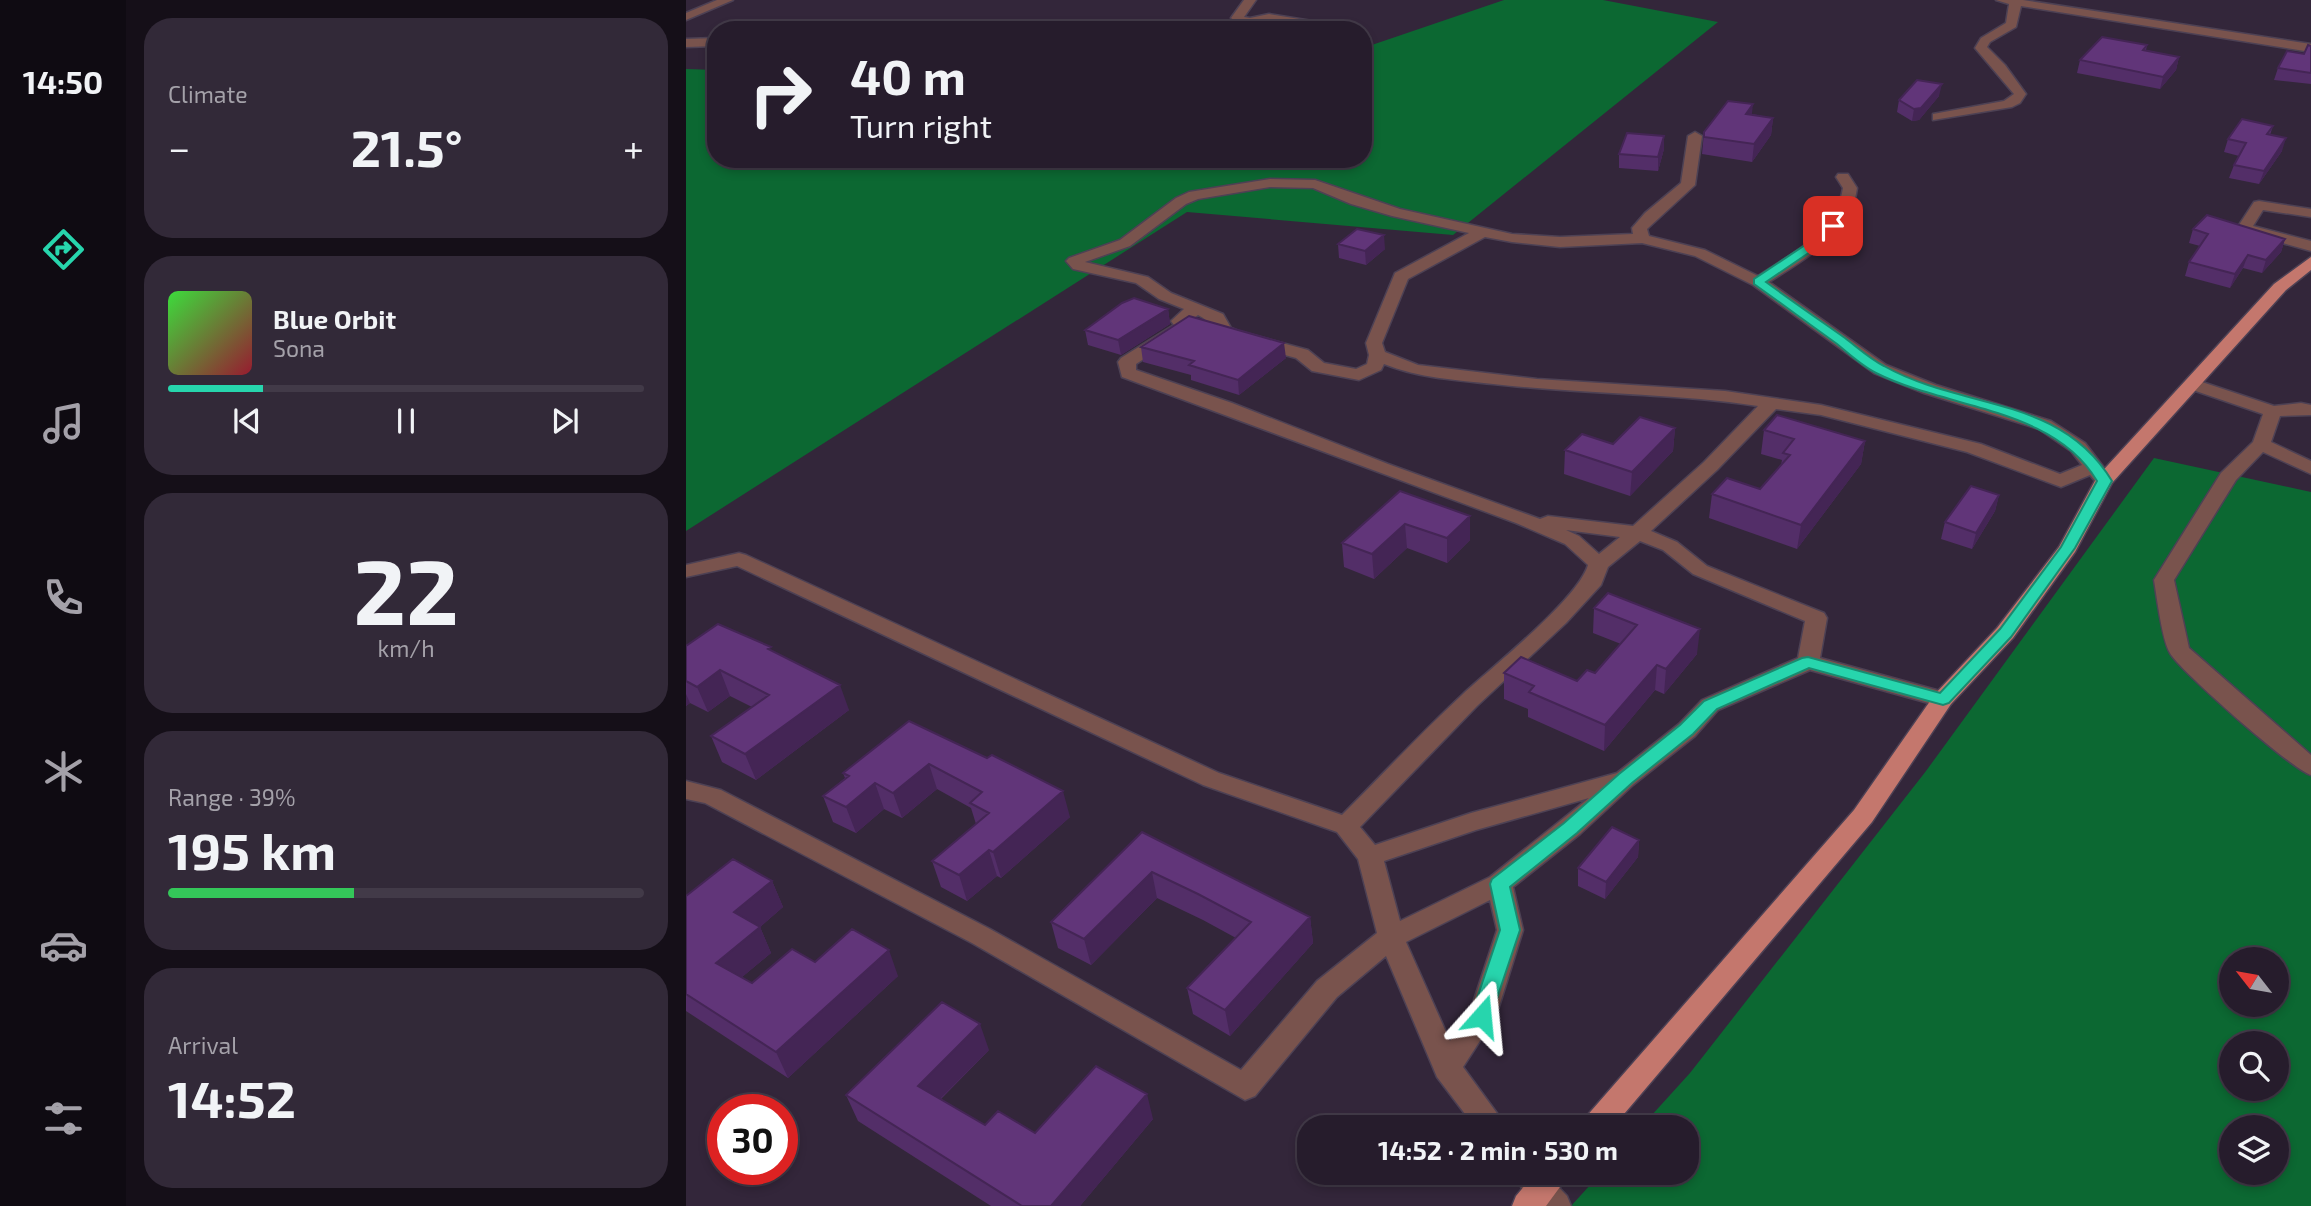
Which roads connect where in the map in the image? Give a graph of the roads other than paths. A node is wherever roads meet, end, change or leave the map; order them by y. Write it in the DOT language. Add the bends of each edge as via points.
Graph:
graph roads {
  1 [pos="727,0"];
  2 [pos="1250,0"];
  3 [pos="2002,0"];
  4 [pos="2018,3"];
  5 [pos="686,18"];
  6 [pos="1246,21"];
  7 [pos="1253,21"];
  8 [pos="1302,21"];
  9 [pos="686,30"];
  10 [pos="707,42"];
  11 [pos="686,43"];
  12 [pos="2311,48"];
  13 [pos="1938,117"];
  14 [pos="1695,136"];
  15 [pos="1843,177"];
  16 [pos="2311,213"];
  17 [pos="1481,233"];
  18 [pos="1642,239"];
  19 [pos="2311,246"];
  20 [pos="2311,262"];
  21 [pos="1759,282"];
  22 [pos="1196,308"];
  23 [pos="1377,355"];
  24 [pos="2193,384"];
  25 [pos="1772,402"];
  26 [pos="2311,410"];
  27 [pos="2273,411"];
  28 [pos="2261,444"];
  29 [pos="2311,468"];
  30 [pos="2100,474"];
  31 [pos="1523,519"];
  32 [pos="1638,533"];
  33 [pos="1599,564"];
  34 [pos="686,570"];
  35 [pos="1808,662"];
  36 [pos="1943,699"];
  37 [pos="2311,766"];
  38 [pos="1625,779"];
  39 [pos="686,790"];
  40 [pos="1346,826"];
  41 [pos="1370,856"];
  42 [pos="1499,884"];
  43 [pos="1391,937"];
  44 [pos="1447,1069"];
  45 [pos="1483,1115"];
  46 [pos="1605,1115"];
  1 -- 5 [label="street"];
  2 -- 6 [label="street" via="1237,18"];
  3 -- 4 [label="street"];
  4 -- 12 [label="street"];
  4 -- 13 [label="street" via="2013,8 2012,25 1985,40 1981,48 2020,94 2007,104"];
  5 -- 9 [label="street" via="698,23"];
  7 -- 8 [label="street" via="1269,17"];
  10 -- 11 [label="street"];
  14 -- 18 [label="street" via="1688,185 1644,222 1639,228"];
  15 -- 21 [label="street" via="1850,188 1845,209 1833,226"];
  16 -- 19 [label="street" via="2259,205 2244,228"];
  17 -- 18 [label="street" via="1560,242"];
  17 -- 22 [label="street" via="1356,201 1315,184 1270,183 1194,195 1125,243 1074,261 1078,266 1142,280 1165,296"];
  17 -- 23 [label="street" via="1401,276 1374,344"];
  18 -- 21 [label="street" via="1700,253"];
  20 -- 24 [label="main road" via="2280,288"];
  21 -- 30 [label="street" via="1880,369 2045,425 2077,447"];
  22 -- 23 [label="street" via="1217,317 1224,331 1232,335 1302,354 1318,367 1359,375 1375,366"];
  22 -- 31 [label="street" via="1179,321 1185,324 1127,362 1128,373"];
  23 -- 25 [label="street" via="1415,370 1482,378"];
  24 -- 27 [label="street"];
  24 -- 30 [label="main road"];
  25 -- 30 [label="street" via="1935,437 2061,481"];
  25 -- 32 [label="street" via="1714,465"];
  26 -- 27 [label="street"];
  27 -- 28 [label="street"];
  28 -- 29 [label="street"];
  28 -- 37 [label="street" via="2228,477 2164,580 2179,651 2283,747"];
  30 -- 36 [label="main road" via="2068,548 2005,633"];
  31 -- 32 [label="street"];
  31 -- 33 [label="street" via="1572,540"];
  32 -- 33 [label="street"];
  32 -- 35 [label="street" via="1670,545 1700,570 1816,618"];
  33 -- 40 [label="street" via="1594,580 1558,618"];
  34 -- 40 [label="street" via="739,559 1211,779"];
  35 -- 36 [label="street"];
  35 -- 38 [label="street" via="1710,705 1687,730"];
  36 -- 46 [label="main road" via="1863,816"];
  38 -- 41 [label="street"];
  38 -- 42 [label="street"];
  39 -- 43 [label="street" via="712,796 981,936 1245,1087 1327,989"];
  40 -- 41 [label="street"];
  41 -- 43 [label="street"];
  42 -- 43 [label="street"];
  42 -- 44 [label="street" via="1510,930 1482,1016"];
  43 -- 44 [label="street"];
  44 -- 45 [label="street"];
}
